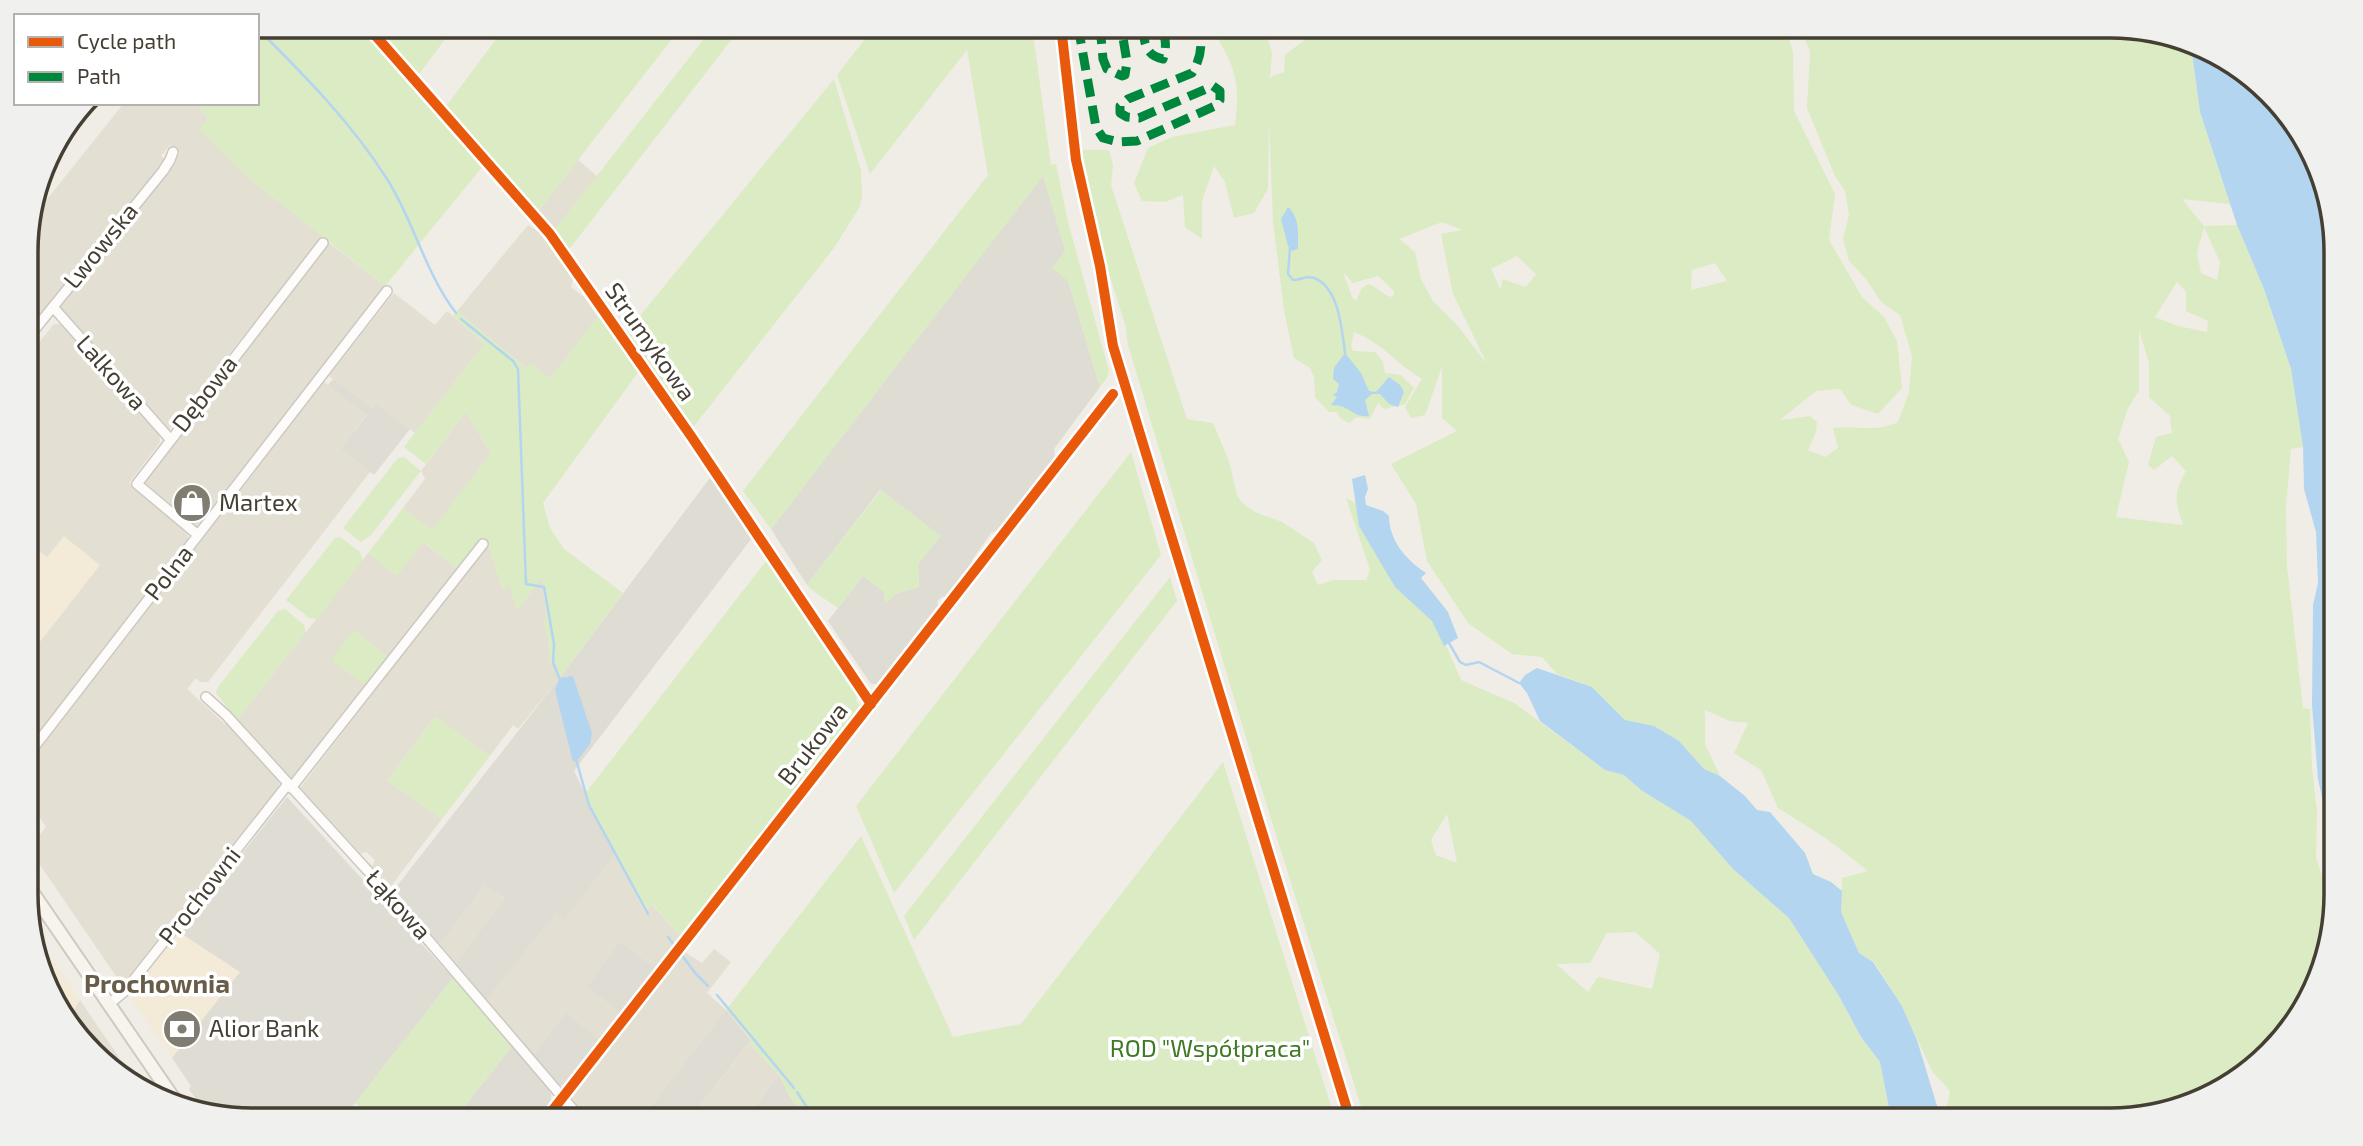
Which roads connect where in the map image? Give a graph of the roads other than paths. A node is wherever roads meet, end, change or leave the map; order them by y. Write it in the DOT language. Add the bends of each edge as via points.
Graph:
graph roads {
  1 [pos="378,39"];
  2 [pos="173,152"];
  3 [pos="323,243"];
  4 [pos="387,291"];
  5 [pos="53,307"];
  6 [pos="39,324"];
  7 [pos="1113,394"];
  8 [pos="170,439"];
  9 [pos="198,535"];
  10 [pos="483,544"];
  11 [pos="206,697"];
  12 [pos="871,704"];
  13 [pos="38,742"];
  14 [pos="290,786"];
  15 [pos="39,901"];
  16 [pos="109,1004"];
  17 [pos="167,1089"];
  18 [pos="563,1097"];
  19 [pos="555,1108"];
  20 [pos="572,1108"];
  1 -- 12 [label="street, Strumykowa" via="550,234"];
  2 -- 5 [label="street, Lwowska" via="163,171"];
  3 -- 8 [label="street, Dębowa"];
  4 -- 9 [label="street, Polna"];
  5 -- 6 [label="street, Lwowska"];
  5 -- 8 [label="street, Lalkowa"];
  7 -- 12 [label="street, Brukowa"];
  8 -- 9 [label="street, Dębowa" via="137,484"];
  9 -- 13 [label="street, Polna"];
  10 -- 14 [label="street, Prochowni"];
  11 -- 14 [label="street, Łąkowa"];
  12 -- 18 [label="street, Brukowa"];
  14 -- 16 [label="street, Prochowni" via="125,991"];
  14 -- 18 [label="street, Łąkowa"];
  15 -- 16 [label="street"];
  16 -- 17 [label="street"];
  18 -- 19 [label="street, Brukowa"];
  18 -- 20 [label="street, Łąkowa"];
}
